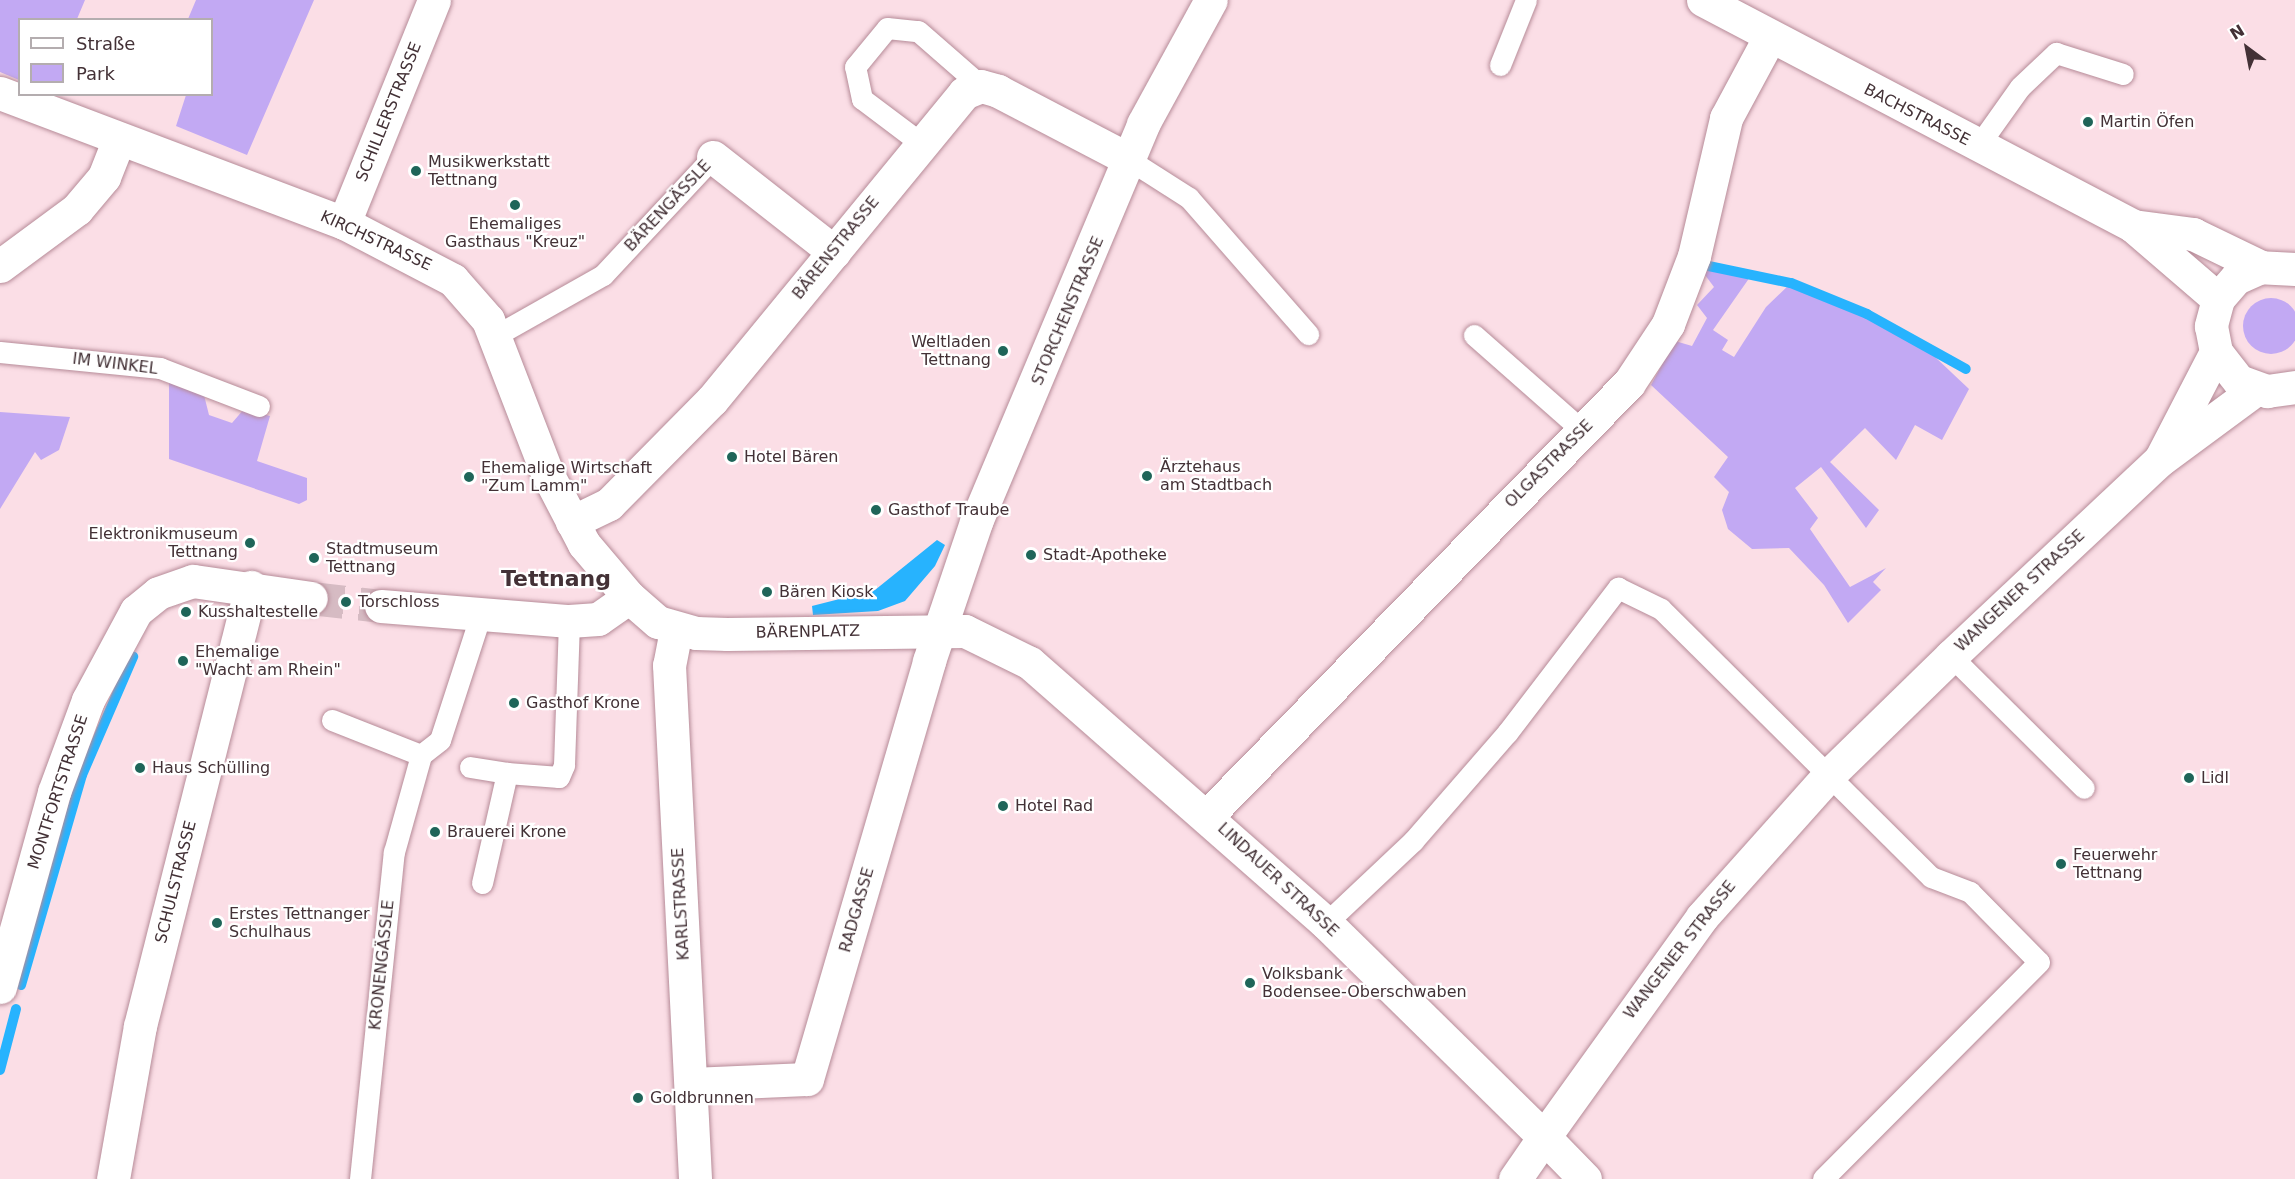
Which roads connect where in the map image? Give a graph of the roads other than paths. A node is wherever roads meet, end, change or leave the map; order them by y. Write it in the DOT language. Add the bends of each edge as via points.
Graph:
graph roads {
  1 [pos="434,0"];
  2 [pos="1211,0"];
  3 [pos="1526,0"];
  4 [pos="1702,0"];
  5 [pos="1769,38"];
  6 [pos="1500,65"];
  7 [pos="2123,74"];
  8 [pos="981,86"];
  9 [pos="0,93"];
  10 [pos="119,139"];
  11 [pos="922,144"];
  12 [pos="1978,146"];
  13 [pos="713,157"];
  14 [pos="1128,159"];
  15 [pos="344,223"];
  16 [pos="2133,226"];
  17 [pos="834,252"];
  18 [pos="0,266"];
  19 [pos="2285,267"];
  20 [pos="2218,299"];
  21 [pos="1308,334"];
  22 [pos="1474,335"];
  23 [pos="495,336"];
  24 [pos="0,352"];
  25 [pos="2216,352"];
  26 [pos="2295,387"];
  27 [pos="2256,388"];
  28 [pos="259,406"];
  29 [pos="1583,431"];
  30 [pos="2160,460"];
  31 [pos="572,522"];
  32 [pos="251,587"];
  33 [pos="629,597"];
  34 [pos="312,598"];
  35 [pos="381,606"];
  36 [pos="480,617"];
  37 [pos="569,621"];
  38 [pos="939,629"];
  39 [pos="676,630"];
  40 [pos="1951,656"];
  41 [pos="332,720"];
  42 [pos="421,755"];
  43 [pos="470,767"];
  44 [pos="507,773"];
  45 [pos="1830,774"];
  46 [pos="2084,788"];
  47 [pos="1208,815"];
  48 [pos="482,883"];
  49 [pos="1326,923"];
  50 [pos="0,987"];
  51 [pos="691,1084"];
  52 [pos="1544,1137"];
  53 [pos="112,1179"];
  54 [pos="360,1179"];
  55 [pos="695,1179"];
  56 [pos="1515,1179"];
  57 [pos="1585,1179"];
  58 [pos="1823,1179"];
  1 -- 15 [label="street, SCHILLERSTRASSE"];
  2 -- 14 [label="street, STORCHENSTRASSE"];
  3 -- 6 [label="lane"];
  4 -- 5 [label="street, BACHSTRASSE"];
  5 -- 12 [label="street, BACHSTRASSE"];
  5 -- 29 [label="street, OLGASTRASSE" via="1726,118 1694,256 1668,324 1629,383"];
  7 -- 12 [label="lane" via="2056,53 2020,87"];
  8 -- 11 [label="street, BÄRENSTRASSE" via="964,93"];
  8 -- 11 [label="lane" via="918,31 887,28 855,67 862,99"];
  8 -- 14 [label="street"];
  9 -- 10 [label="street, KIRCHSTRASSE"];
  10 -- 15 [label="street, KIRCHSTRASSE"];
  10 -- 18 [label="street" via="104,177 77,209"];
  11 -- 17 [label="street, BÄRENSTRASSE"];
  12 -- 16 [label="street, BACHSTRASSE"];
  13 -- 17 [label="street, BÄRENGÄSSLE"];
  13 -- 23 [label="lane, BÄRENGÄSSLE" via="603,275"];
  14 -- 21 [label="lane" via="1190,198"];
  14 -- 38 [label="street, STORCHENSTRASSE" via="976,522"];
  15 -- 23 [label="street, KIRCHSTRASSE" via="453,280 477,304"];
  16 -- 19 [label="street, BACHSTRASSE" via="2193,234"];
  16 -- 20 [label="street, BACHSTRASSE"];
  17 -- 31 [label="street, BÄRENSTRASSE" via="712,400 609,504"];
  19 -- 20 [label="street" via="2236,278"];
  20 -- 25 [label="street" via="2211,326"];
  22 -- 29 [label="lane"];
  23 -- 31 [label="street, KIRCHSTRASSE" via="528,429"];
  24 -- 28 [label="lane, IM WINKEL" via="160,368"];
  25 -- 27 [label="street" via="2232,375"];
  25 -- 30 [label="street, WANGENER STRASSE"];
  26 -- 27 [label="street"];
  27 -- 30 [label="street, WANGENER STRASSE"];
  29 -- 47 [label="street, OLGASTRASSE"];
  30 -- 40 [label="street, WANGENER STRASSE"];
  31 -- 33 [label="street, KIRCHSTRASSE"];
  32 -- 34 [label="street, MONTFORTSTRASSE"];
  32 -- 50 [label="street, MONTFORTSTRASSE" via="214,580 171,587 130,620 88,700 58,782"];
  32 -- 53 [label="street, SCHULSTRASSE" via="140,1026"];
  33 -- 37 [label="street" via="598,619"];
  33 -- 39 [label="street, KIRCHSTRASSE" via="658,622"];
  35 -- 36 [label="street"];
  36 -- 37 [label="street"];
  36 -- 42 [label="lane" via="440,740"];
  37 -- 44 [label="lane" via="564,765 559,777"];
  38 -- 39 [label="street, BÄRENPLATZ" via="727,634"];
  38 -- 47 [label="street, LINDAUER STRASSE" via="988,640 1030,663"];
  38 -- 51 [label="street, RADGASSE" via="807,1079"];
  39 -- 51 [label="street, KARLSTRASSE" via="669,665"];
  40 -- 45 [label="street, WANGENER STRASSE"];
  40 -- 46 [label="lane"];
  41 -- 42 [label="lane"];
  42 -- 54 [label="lane, KRONENGÄSSLE" via="394,852"];
  43 -- 44 [label="lane"];
  44 -- 48 [label="lane"];
  45 -- 49 [label="lane" via="1660,609 1617,588 1500,742 1413,842"];
  45 -- 52 [label="street, WANGENER STRASSE" via="1666,962"];
  45 -- 58 [label="lane" via="1931,877 1970,892 2039,962"];
  47 -- 49 [label="street, LINDAUER STRASSE"];
  49 -- 52 [label="street, LINDAUER STRASSE"];
  51 -- 55 [label="street, KARLSTRASSE"];
  52 -- 56 [label="street, WANGENER STRASSE"];
  52 -- 57 [label="street, LINDAUER STRASSE"];
}
